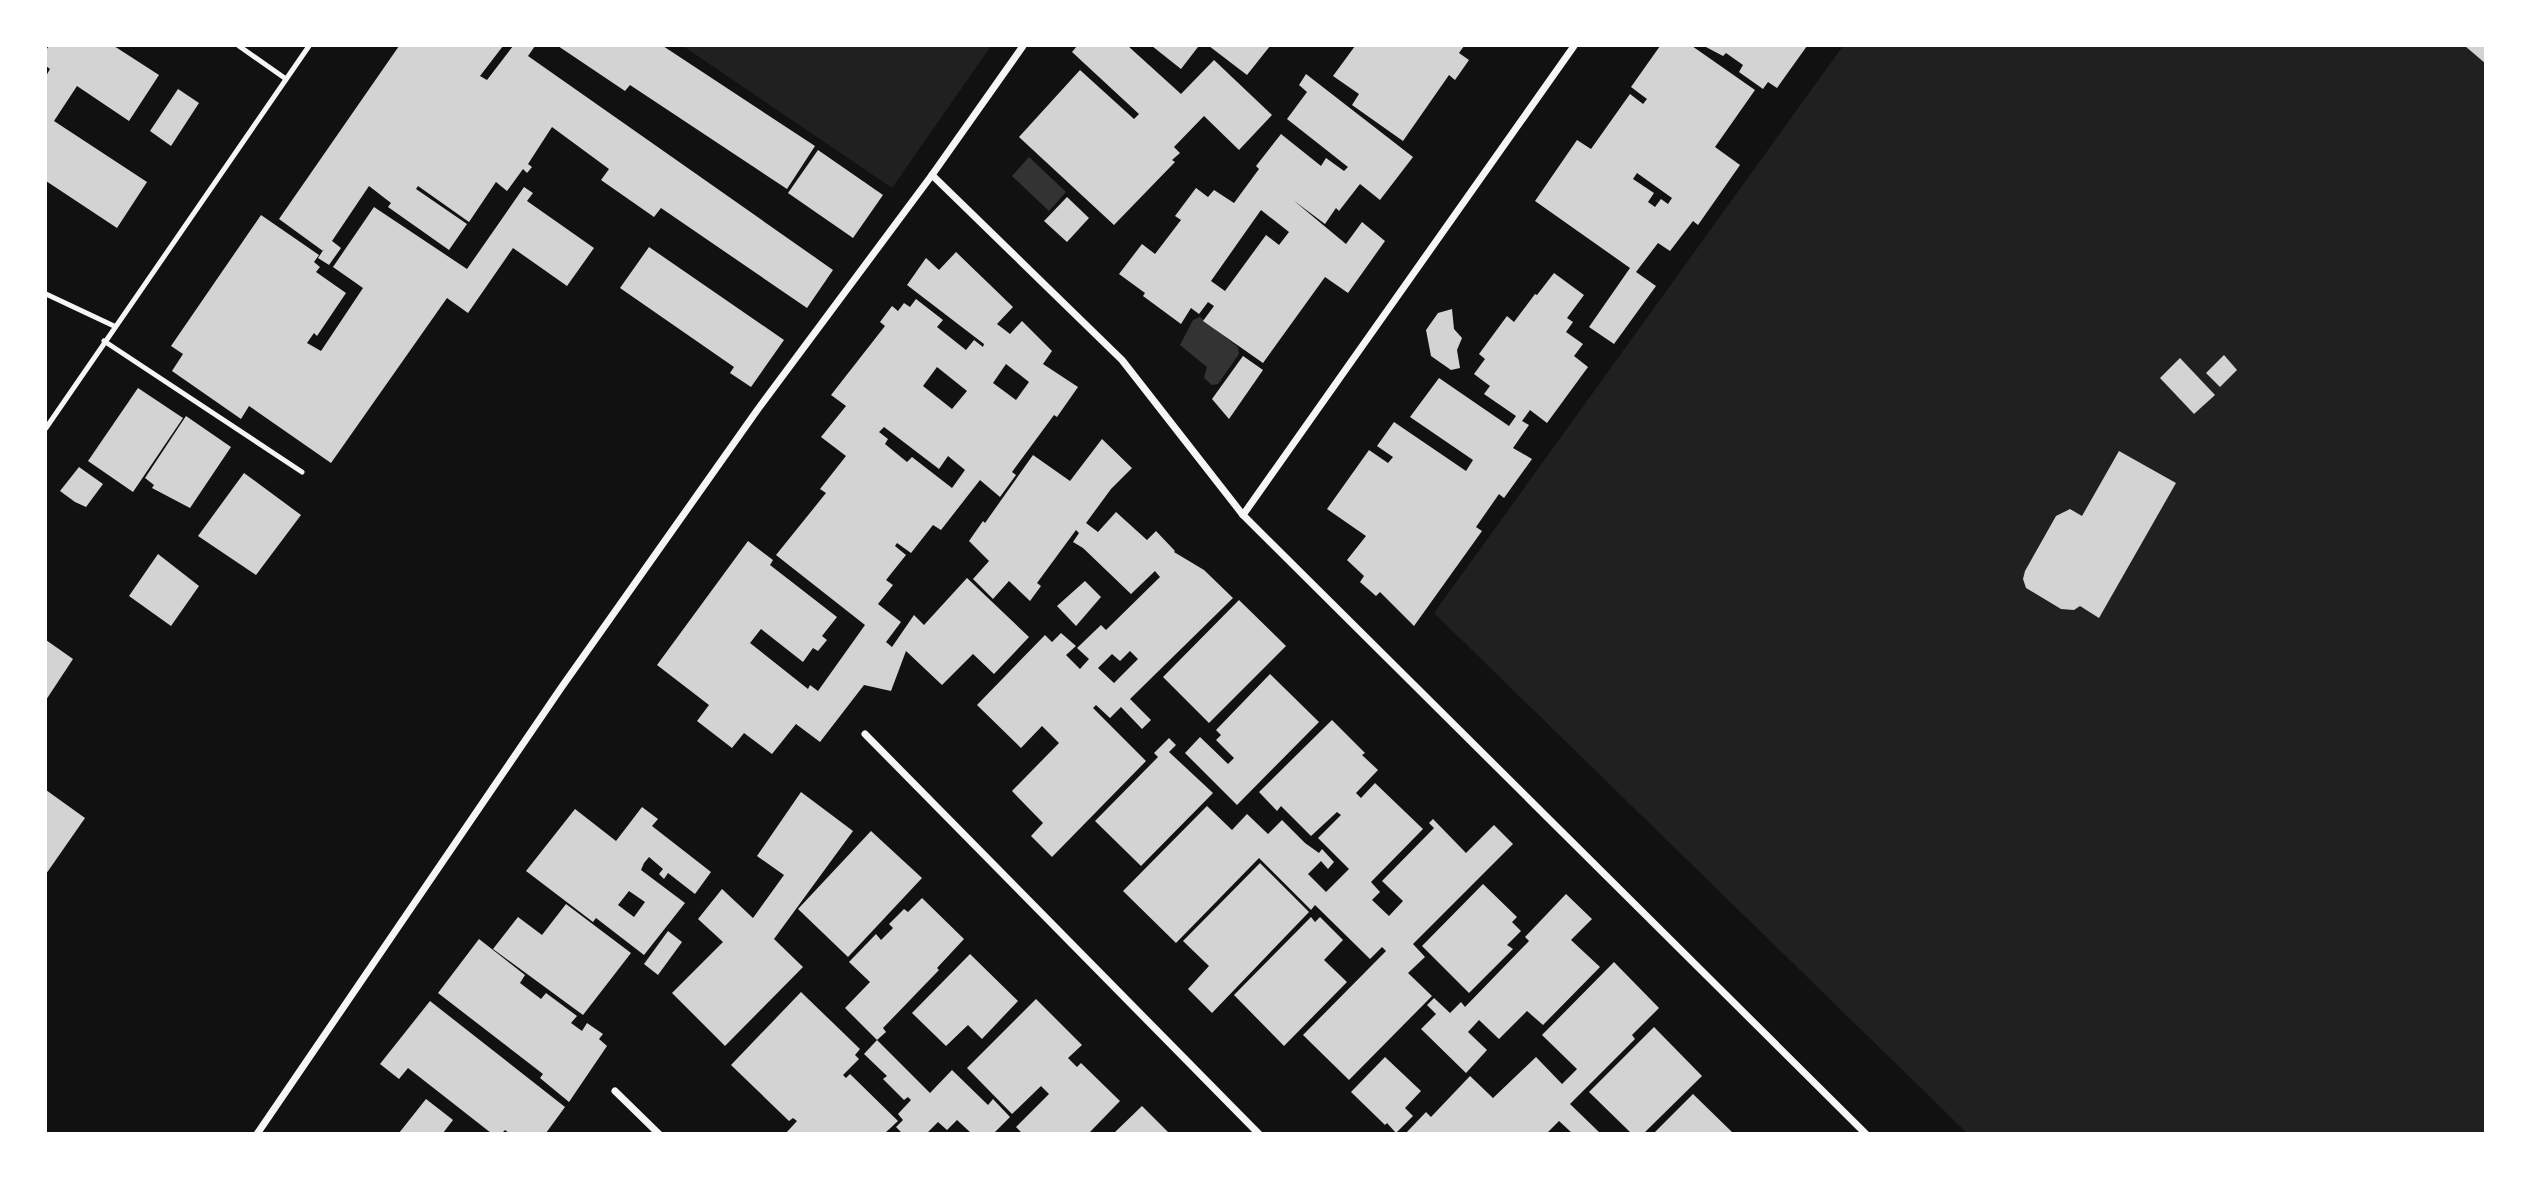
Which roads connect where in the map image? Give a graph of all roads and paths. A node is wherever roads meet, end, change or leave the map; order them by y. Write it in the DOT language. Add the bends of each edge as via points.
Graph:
graph roads {
  1 [pos="239,46"];
  2 [pos="309,46"];
  3 [pos="1023,46"];
  4 [pos="1574,46"];
  5 [pos="286,79"];
  6 [pos="932,175"];
  7 [pos="46,294"];
  8 [pos="114,326"];
  9 [pos="104,341"];
  10 [pos="46,428"];
  11 [pos="302,472"];
  12 [pos="1243,514"];
  13 [pos="865,734"];
  14 [pos="615,1091"];
  15 [pos="257,1133"];
  16 [pos="659,1133"];
  17 [pos="1259,1133"];
  18 [pos="1866,1133"];
  1 -- 5 [label="lane"];
  2 -- 5 [label="lane"];
  3 -- 6 [label="street"];
  4 -- 12 [label="street"];
  5 -- 8 [label="lane"];
  6 -- 12 [label="street" via="1122,360"];
  6 -- 15 [label="street" via="600,632"];
  7 -- 8 [label="lane"];
  8 -- 9 [label="lane"];
  9 -- 10 [label="lane"];
  9 -- 11 [label="lane"];
  12 -- 18 [label="street"];
  13 -- 17 [label="street"];
  14 -- 16 [label="street"];
}
